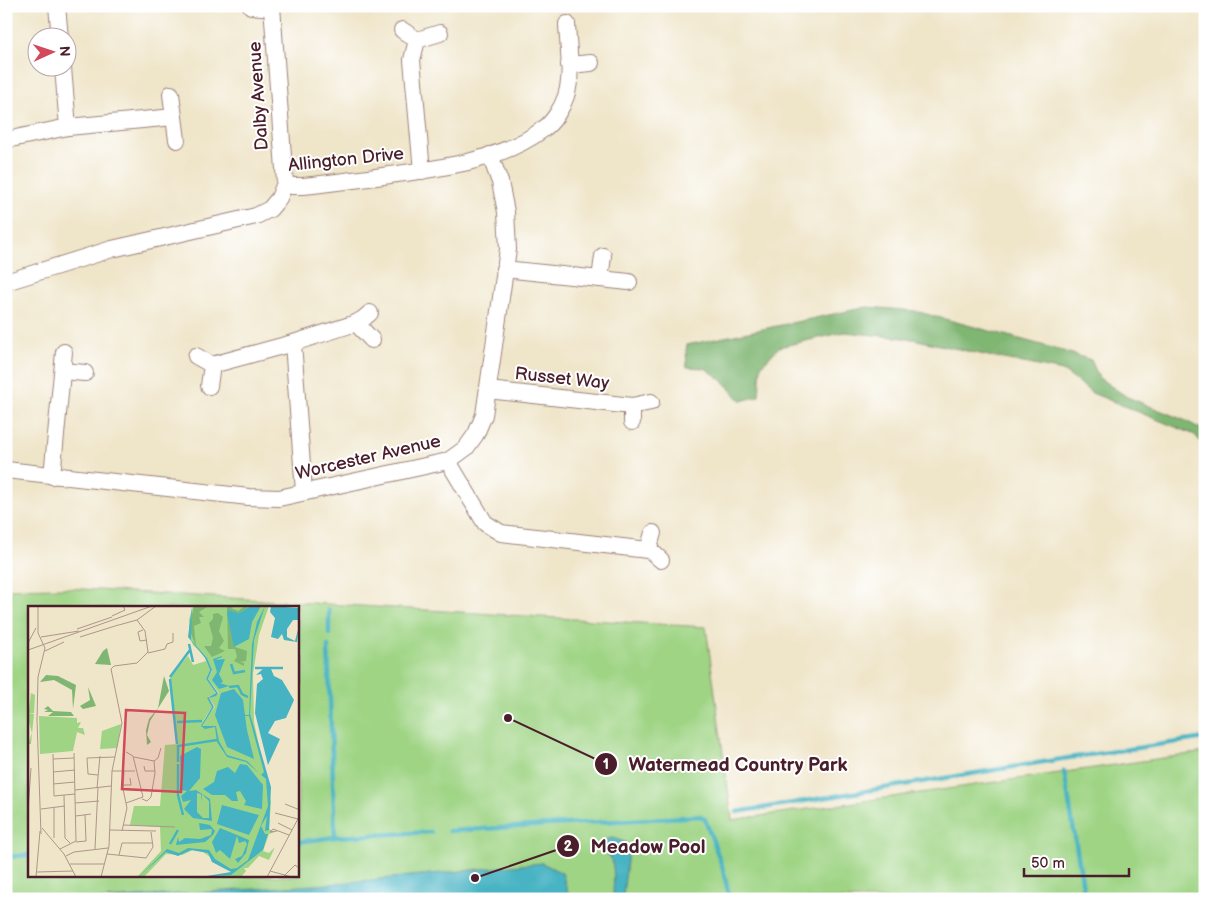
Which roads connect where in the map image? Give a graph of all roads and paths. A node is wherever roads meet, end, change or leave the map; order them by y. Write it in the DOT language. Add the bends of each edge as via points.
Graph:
graph roads {
  1 [pos="57,6"];
  2 [pos="251,6"];
  3 [pos="272,7"];
  4 [pos="567,24"];
  5 [pos="59,28"];
  6 [pos="402,30"];
  7 [pos="440,33"];
  8 [pos="417,40"];
  9 [pos="591,63"];
  10 [pos="569,65"];
  11 [pos="64,78"];
  12 [pos="171,94"];
  13 [pos="174,117"];
  14 [pos="68,127"];
  15 [pos="6,140"];
  16 [pos="177,140"];
  17 [pos="490,155"];
  18 [pos="422,170"];
  19 [pos="284,183"];
  20 [pos="602,256"];
  21 [pos="504,269"];
  22 [pos="600,279"];
  23 [pos="6,282"];
  24 [pos="629,282"];
  25 [pos="370,313"];
  26 [pos="356,324"];
  27 [pos="372,340"];
  28 [pos="293,343"];
  29 [pos="64,352"];
  30 [pos="196,356"];
  31 [pos="212,365"];
  32 [pos="63,371"];
  33 [pos="85,373"];
  34 [pos="209,386"];
  35 [pos="488,390"];
  36 [pos="651,402"];
  37 [pos="448,461"];
  38 [pos="6,470"];
  39 [pos="52,476"];
  40 [pos="304,492"];
  41 [pos="653,533"];
  42 [pos="648,550"];
  43 [pos="661,560"];
  1 -- 5 [label="street"];
  2 -- 3 [label="street"];
  3 -- 19 [label="street, Dalby Avenue"];
  4 -- 10 [label="street, Allington Drive"];
  6 -- 8 [label="street"];
  7 -- 8 [label="street"];
  8 -- 18 [label="street" via="412,60"];
  9 -- 10 [label="street"];
  10 -- 17 [label="street, Allington Drive" via="566,97 544,129 519,144"];
  11 -- 14 [label="street"];
  12 -- 13 [label="street"];
  13 -- 14 [label="street"];
  13 -- 16 [label="street"];
  14 -- 15 [label="street"];
  17 -- 18 [label="street, Allington Drive"];
  17 -- 21 [label="street, Worcester Avenue" via="506,212 508,249"];
  18 -- 19 [label="street, Allington Drive" via="303,186"];
  19 -- 23 [label="street, Allington Drive" via="270,209 256,216 112,249"];
  20 -- 22 [label="street"];
  21 -- 22 [label="street"];
  21 -- 35 [label="street, Worcester Avenue"];
  22 -- 24 [label="street"];
  25 -- 26 [label="street"];
  26 -- 27 [label="street"];
  26 -- 28 [label="street"];
  28 -- 31 [label="street"];
  28 -- 40 [label="street"];
  29 -- 32 [label="street"];
  30 -- 31 [label="street"];
  31 -- 34 [label="street"];
  32 -- 33 [label="street"];
  32 -- 39 [label="street"];
  35 -- 36 [label="street, Russet Way" via="632,414"];
  35 -- 37 [label="street, Worcester Avenue" via="476,434 466,448"];
  37 -- 40 [label="street, Worcester Avenue"];
  37 -- 42 [label="street" via="485,523 501,533"];
  38 -- 39 [label="street, Worcester Avenue"];
  39 -- 40 [label="street, Worcester Avenue" via="249,497 279,498"];
  41 -- 42 [label="street"];
  42 -- 43 [label="street"];
}
